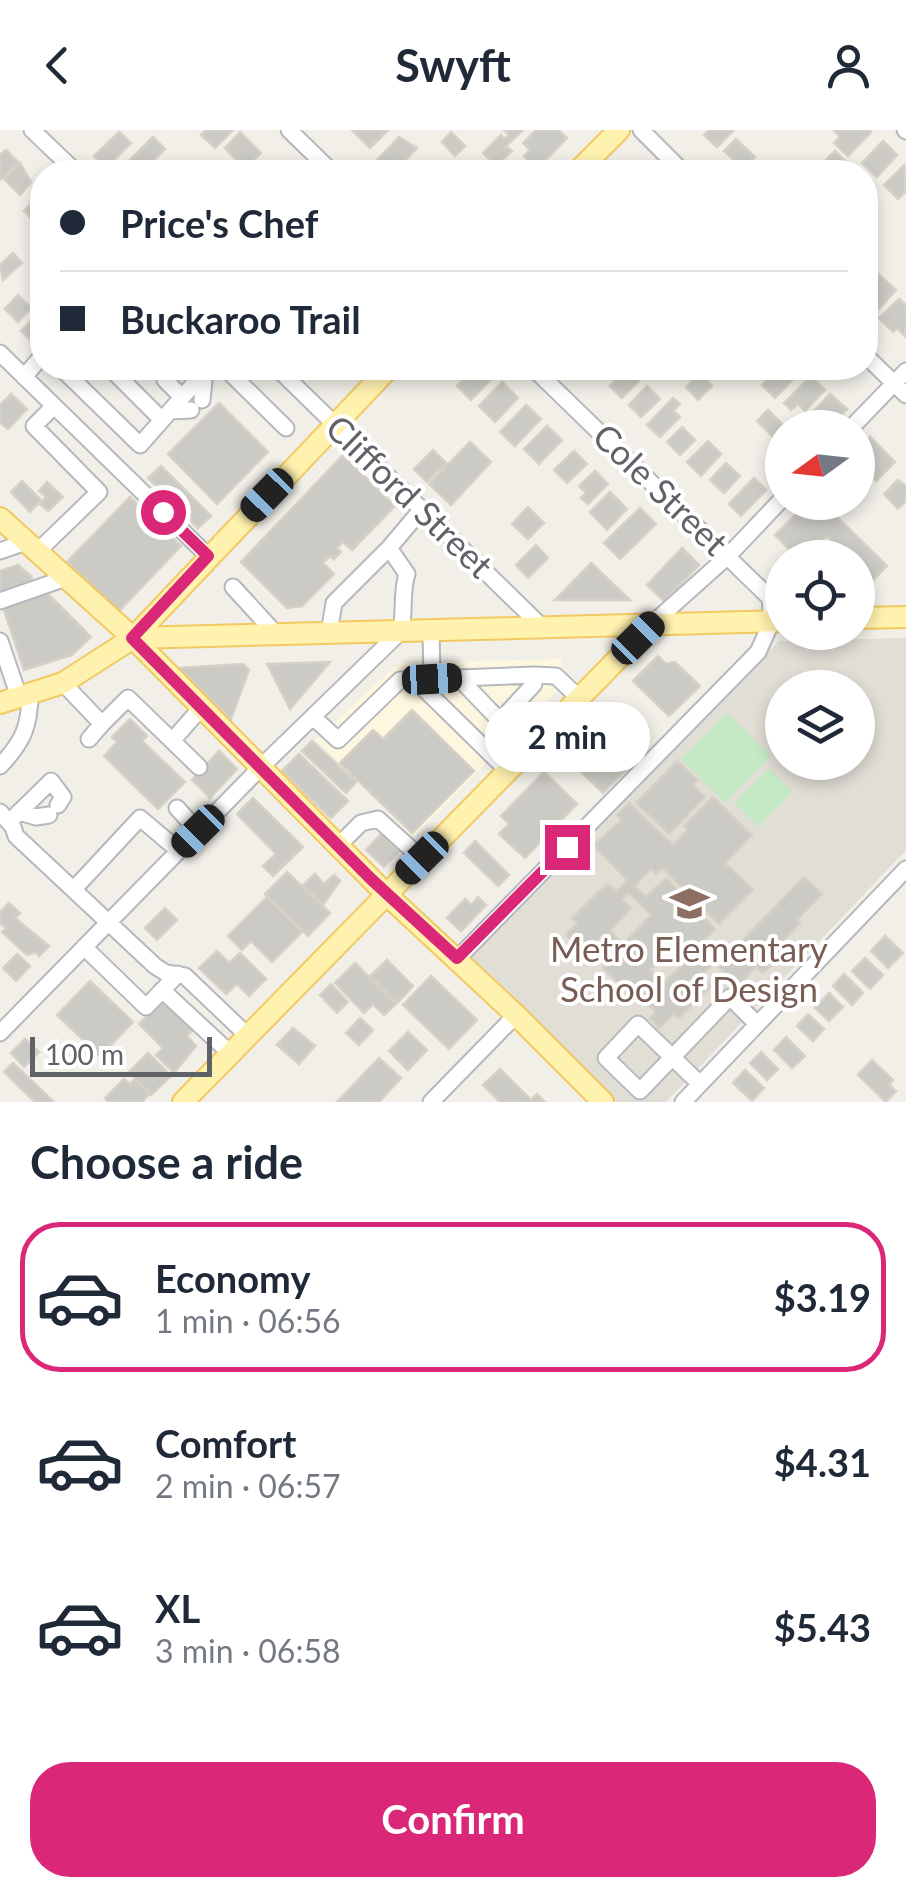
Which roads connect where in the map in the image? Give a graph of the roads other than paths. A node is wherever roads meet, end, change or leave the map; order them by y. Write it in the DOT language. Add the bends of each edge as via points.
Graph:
graph roads {
  1 [pos="32,130"];
  2 [pos="289,130"];
  3 [pos="619,130"];
  4 [pos="641,130"];
  5 [pos="63,160"];
  6 [pos="320,160"];
  7 [pos="589,160"];
  8 [pos="671,160"];
  9 [pos="0,353"];
  10 [pos="878,368"];
  11 [pos="30,369"];
  12 [pos="906,371"];
  13 [pos="24,376"];
  14 [pos="73,380"];
  15 [pos="124,380"];
  16 [pos="165,380"];
  17 [pos="202,380"];
  18 [pos="237,380"];
  19 [pos="289,380"];
  20 [pos="377,380"];
  21 [pos="545,380"];
  22 [pos="900,390"];
  23 [pos="192,403"];
  24 [pos="54,406"];
  25 [pos="875,410"];
  26 [pos="166,416"];
  27 [pos="335,424"];
  28 [pos="286,428"];
  29 [pos="422,509"];
  30 [pos="765,517"];
  31 [pos="0,518"];
  32 [pos="32,547"];
  33 [pos="390,548"];
  34 [pos="0,551"];
  35 [pos="208,556"];
  36 [pos="728,556"];
  37 [pos="66,578"];
  38 [pos="233,587"];
  39 [pos="765,593"];
  40 [pos="0,601"];
  41 [pos="906,617"];
  42 [pos="875,618"];
  43 [pos="765,621"];
  44 [pos="653,624"];
  45 [pos="542,626"];
  46 [pos="430,630"];
  47 [pos="401,631"];
  48 [pos="329,633"];
  49 [pos="276,634"];
  50 [pos="132,638"];
  51 [pos="0,641"];
  52 [pos="765,641"];
  53 [pos="534,674"];
  54 [pos="459,678"];
  55 [pos="424,680"];
  56 [pos="63,682"];
  57 [pos="16,698"];
  58 [pos="579,698"];
  59 [pos="201,708"];
  60 [pos="313,717"];
  61 [pos="500,721"];
  62 [pos="102,724"];
  63 [pos="89,739"];
  64 [pos="172,740"];
  65 [pos="478,742"];
  66 [pos="0,766"];
  67 [pos="199,768"];
  68 [pos="260,768"];
  69 [pos="508,771"];
  70 [pos="177,808"];
  71 [pos="10,816"];
  72 [pos="198,831"];
  73 [pos="338,846"];
  74 [pos="179,850"];
  75 [pos="422,858"];
  76 [pos="906,870"];
  77 [pos="74,888"];
  78 [pos="386,894"];
  79 [pos="110,922"];
  80 [pos="84,947"];
  81 [pos="457,958"];
  82 [pos="178,974"];
  83 [pos="162,990"];
  84 [pos="516,1015"];
  85 [pos="758,1024"];
  86 [pos="0,1033"];
  87 [pos="248,1036"];
  88 [pos="230,1054"];
  89 [pos="700,1084"];
  90 [pos="184,1102"];
  91 [pos="430,1102"];
  92 [pos="603,1102"];
  93 [pos="683,1102"];
  1 -- 5 [label="street"];
  2 -- 6 [label="street"];
  3 -- 7 [label="main road"];
  4 -- 8 [label="street"];
  9 -- 13 [label="street"];
  10 -- 22 [label="street"];
  11 -- 13 [label="street"];
  12 -- 22 [label="street"];
  13 -- 24 [label="street"];
  14 -- 26 [label="street" via="140,444"];
  15 -- 26 [label="street"];
  16 -- 23 [label="street"];
  17 -- 23 [label="street"];
  18 -- 28 [label="street"];
  19 -- 27 [label="street, Clifford Street"];
  20 -- 27 [label="main road"];
  21 -- 36 [label="street, Cole Street"];
  22 -- 25 [label="street"];
  23 -- 26 [label="street"];
  24 -- 32 [label="street" via="34,426 99,492"];
  24 -- 35 [label="street"];
  27 -- 29 [label="street, Clifford Street"];
  27 -- 35 [label="main road"];
  29 -- 33 [label="street"];
  29 -- 45 [label="street, Clifford Street"];
  30 -- 36 [label="street"];
  31 -- 32 [label="main road"];
  32 -- 34 [label="street"];
  32 -- 37 [label="main road"];
  33 -- 47 [label="street" via="407,574"];
  33 -- 48 [label="street" via="334,603"];
  35 -- 50 [label="main road"];
  36 -- 39 [label="street, Cole Street"];
  36 -- 44 [label="street"];
  37 -- 40 [label="street"];
  37 -- 50 [label="main road"];
  38 -- 49 [label="street"];
  41 -- 42 [label="main road"];
  43 -- 44 [label="main road"];
  44 -- 45 [label="main road"];
  44 -- 58 [label="main road"];
  45 -- 46 [label="main road"];
  46 -- 47 [label="main road"];
  46 -- 55 [label="street"];
  47 -- 48 [label="main road"];
  47 -- 60 [label="street"];
  48 -- 49 [label="main road"];
  49 -- 50 [label="main road"];
  50 -- 56 [label="main road"];
  50 -- 59 [label="main road"];
  51 -- 57 [label="street"];
  52 -- 81 [label="street"];
  53 -- 54 [label="street"];
  53 -- 58 [label="street" via="556,676"];
  53 -- 61 [label="street" via="534,684"];
  54 -- 55 [label="street"];
  54 -- 61 [label="street"];
  55 -- 60 [label="street" via="400,680 338,740"];
  55 -- 65 [label="street"];
  56 -- 57 [label="main road"];
  56 -- 62 [label="street"];
  57 -- 66 [label="street" via="30,723"];
  58 -- 69 [label="main road"];
  59 -- 64 [label="street"];
  59 -- 68 [label="main road"];
  60 -- 68 [label="street"];
  61 -- 65 [label="street"];
  62 -- 63 [label="street"];
  62 -- 64 [label="street" via="128,698"];
  64 -- 67 [label="street"];
  65 -- 69 [label="street"];
  68 -- 72 [label="street"];
  68 -- 73 [label="main road"];
  69 -- 75 [label="main road"];
  70 -- 72 [label="street"];
  71 -- 71 [label="street" via="56,776 63,797 54,810 36,818"];
  71 -- 77 [label="street" via="16,836"];
  72 -- 74 [label="street"];
  73 -- 75 [label="street" via="361,822 378,819"];
  73 -- 78 [label="main road"];
  74 -- 77 [label="street" via="140,818"];
  74 -- 79 [label="street"];
  75 -- 78 [label="main road"];
  76 -- 85 [label="street"];
  77 -- 79 [label="street"];
  78 -- 81 [label="main road"];
  78 -- 87 [label="main road"];
  79 -- 80 [label="street"];
  79 -- 82 [label="street" via="156,966"];
  80 -- 83 [label="street" via="146,1007"];
  80 -- 86 [label="street"];
  81 -- 84 [label="main road"];
  82 -- 83 [label="street"];
  82 -- 87 [label="street"];
  83 -- 88 [label="street"];
  84 -- 91 [label="street"];
  84 -- 92 [label="main road"];
  85 -- 89 [label="street"];
  85 -- 89 [label="street" via="730,997 672,1058"];
  87 -- 88 [label="main road"];
  88 -- 90 [label="main road"];
  89 -- 93 [label="street"];
}
